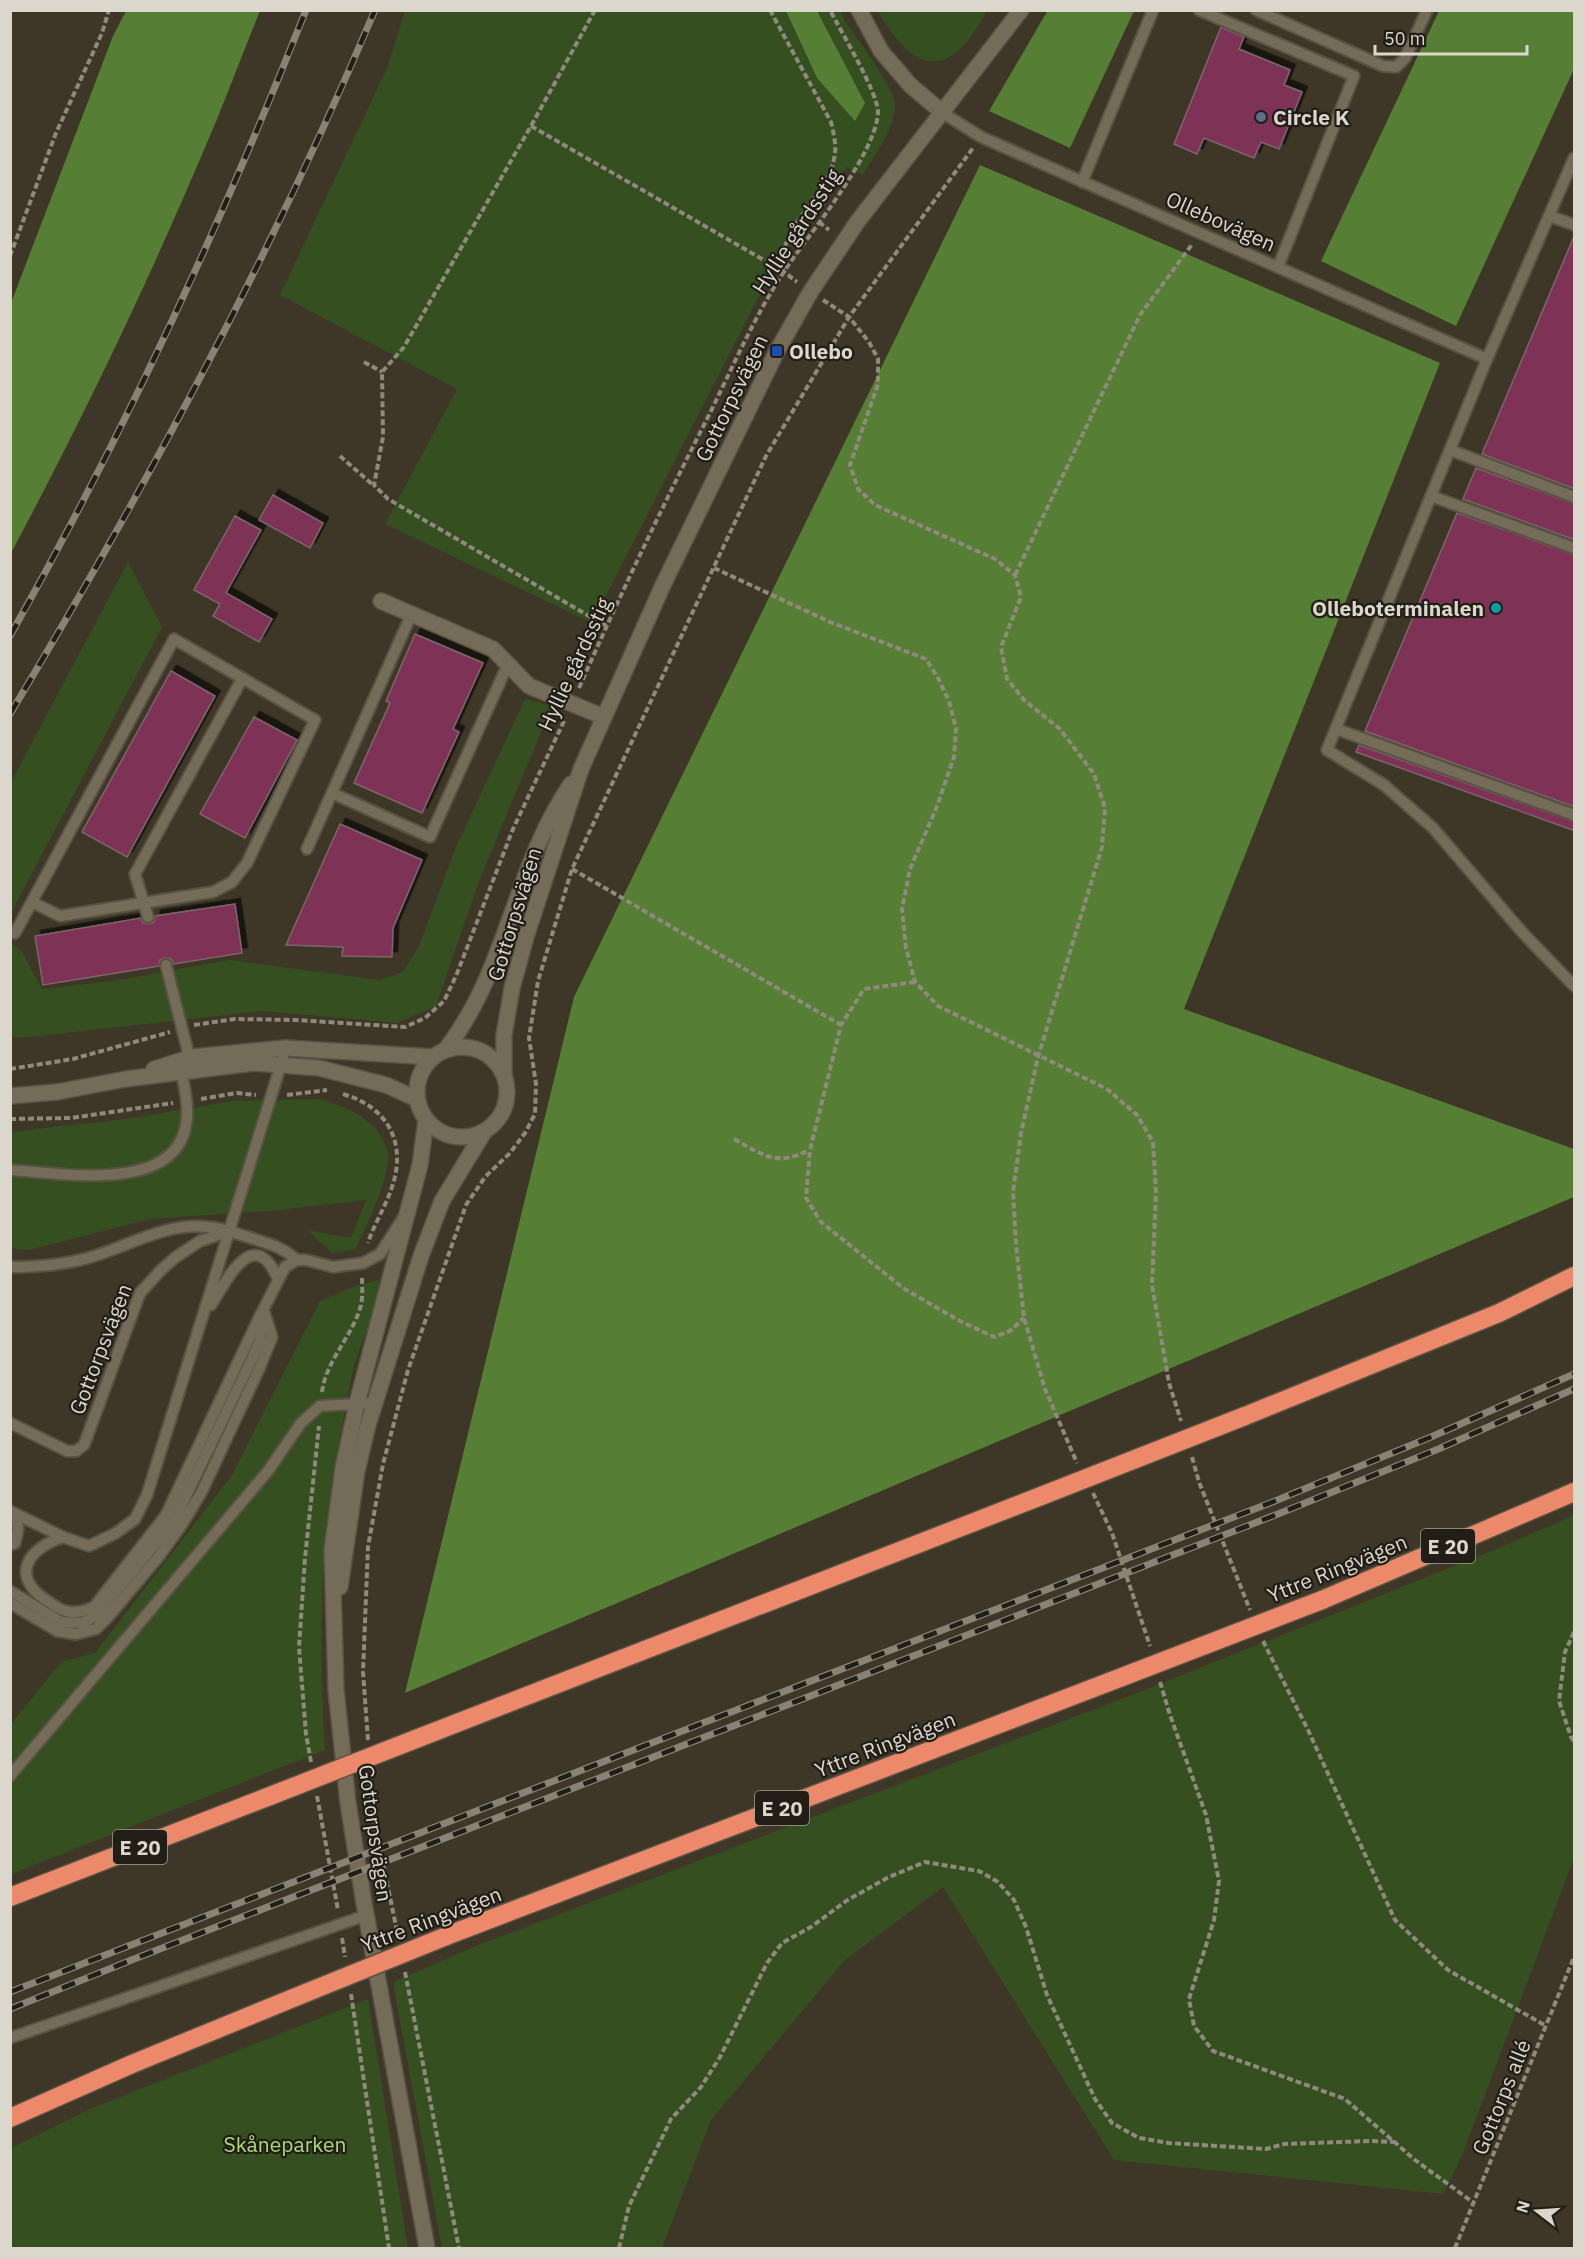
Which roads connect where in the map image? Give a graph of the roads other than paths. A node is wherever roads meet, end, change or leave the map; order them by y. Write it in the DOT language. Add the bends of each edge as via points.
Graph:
graph roads {
  1 [pos="859,10"];
  2 [pos="1020,10"];
  3 [pos="1153,10"];
  4 [pos="1198,10"];
  5 [pos="1256,10"];
  6 [pos="1427,10"];
  7 [pos="944,113"];
  8 [pos="1575,158"];
  9 [pos="1082,182"];
  10 [pos="1550,216"];
  11 [pos="1575,225"];
  12 [pos="1278,267"];
  13 [pos="1487,359"];
  14 [pos="1450,450"];
  15 [pos="1431,496"];
  16 [pos="1575,497"];
  17 [pos="1575,548"];
  18 [pos="381,601"];
  19 [pos="412,613"];
  20 [pos="507,664"];
  21 [pos="242,679"];
  22 [pos="604,717"];
  23 [pos="1336,729"];
  24 [pos="581,769"];
  25 [pos="332,793"];
  26 [pos="1575,815"];
  27 [pos="307,849"];
  28 [pos="32,902"];
  29 [pos="144,902"];
  30 [pos="148,917"];
  31 [pos="15,933"];
  32 [pos="166,965"];
  33 [pos="1575,986"];
  34 [pos="285,1048"];
  35 [pos="440,1053"];
  36 [pos="281,1064"];
  37 [pos="186,1065"];
  38 [pos="504,1075"];
  39 [pos="10,1096"];
  40 [pos="417,1099"];
  41 [pos="426,1120"];
  42 [pos="484,1132"];
  43 [pos="10,1170"];
  44 [pos="408,1211"];
  45 [pos="230,1232"];
  46 [pos="297,1260"];
  47 [pos="10,1267"];
  48 [pos="1575,1270"];
  49 [pos="1575,1276"];
  50 [pos="278,1279"];
  51 [pos="1499,1313"];
  52 [pos="262,1314"];
  53 [pos="203,1318"];
  54 [pos="375,1402"];
  55 [pos="357,1404"];
  56 [pos="10,1423"];
  57 [pos="1575,1492"];
  58 [pos="13,1512"];
  59 [pos="63,1537"];
  60 [pos="10,1545"];
  61 [pos="10,1591"];
  62 [pos="10,1603"];
  63 [pos="334,1634"];
  64 [pos="10,1776"];
  65 [pos="10,1898"];
  66 [pos="367,1915"];
  67 [pos="10,2038"];
  68 [pos="10,2118"];
  69 [pos="427,2248"];
  1 -- 7 [label="street" via="881,51 910,85"];
  2 -- 7 [label="street, Gottorpsvägen"];
  3 -- 9 [label="lane"];
  4 -- 12 [label="lane" via="1354,76"];
  5 -- 6 [label="lane" via="1383,66 1396,67 1405,58"];
  7 -- 9 [label="lane, Ollebovägen" via="981,137"];
  7 -- 22 [label="street, Gottorpsvägen" via="858,222 810,291 663,585"];
  8 -- 10 [label="lane"];
  9 -- 12 [label="lane, Ollebovägen"];
  10 -- 11 [label="lane"];
  10 -- 13 [label="lane"];
  12 -- 13 [label="lane, Ollebovägen"];
  13 -- 14 [label="lane"];
  14 -- 15 [label="lane"];
  14 -- 16 [label="lane"];
  15 -- 17 [label="lane"];
  15 -- 23 [label="lane"];
  18 -- 19 [label="street"];
  19 -- 20 [label="street" via="493,649"];
  19 -- 25 [label="lane"];
  20 -- 22 [label="street" via="529,686"];
  20 -- 25 [label="lane" via="430,837"];
  21 -- 28 [label="lane" via="174,639"];
  21 -- 29 [label="lane" via="135,874"];
  21 -- 29 [label="lane" via="315,720 247,863 232,882 213,892"];
  22 -- 24 [label="street, Gottorpsvägen"];
  23 -- 26 [label="lane"];
  23 -- 33 [label="lane" via="1327,750 1384,785 1433,828 1522,932"];
  24 -- 35 [label="street, Gottorpsvägen" via="556,806 532,860 483,992 464,1027"];
  24 -- 38 [label="street, Gottorpsvägen" via="512,988 504,1035"];
  25 -- 27 [label="lane"];
  28 -- 29 [label="lane" via="60,916"];
  28 -- 31 [label="lane"];
  29 -- 30 [label="lane"];
  32 -- 37 [label="lane" via="183,1028"];
  34 -- 35 [label="street"];
  34 -- 36 [label="lane"];
  34 -- 37 [label="street"];
  35 -- 38 [label="street" via="466,1047 481,1050"];
  35 -- 40 [label="street, Gottorpsvägen" via="423,1070"];
  36 -- 37 [label="street"];
  36 -- 40 [label="street" via="357,1076"];
  36 -- 45 [label="lane"];
  37 -- 39 [label="street" via="57,1092"];
  37 -- 43 [label="lane" via="187,1120 180,1143 151,1168 122,1174"];
  38 -- 42 [label="street, Gottorpsvägen" via="508,1091 505,1106 496,1122"];
  40 -- 41 [label="street"];
  41 -- 42 [label="street" via="453,1137"];
  41 -- 44 [label="street, Gottorpsvägen"];
  42 -- 54 [label="street, Gottorpsvägen" via="442,1201"];
  44 -- 46 [label="lane" via="380,1254 363,1263 333,1267"];
  44 -- 55 [label="street, Gottorpsvägen"];
  45 -- 46 [label="lane, Gottorpsvägen" via="284,1248"];
  45 -- 47 [label="lane, Gottorpsvägen" via="182,1226 87,1258"];
  45 -- 53 [label="lane"];
  45 -- 56 [label="lane, Gottorpsvägen" via="200,1241 176,1257 140,1293 84,1445 76,1452 67,1452"];
  46 -- 50 [label="lane" via="285,1267"];
  48 -- 51 [label="highway"];
  49 -- 51 [label="highway, E 20"];
  50 -- 52 [label="lane"];
  50 -- 53 [label="lane" via="266,1259 257,1255 247,1258 237,1266"];
  51 -- 65 [label="highway, E 20, bridge"];
  52 -- 59 [label="lane" via="166,1515 94,1607 83,1612 66,1611 34,1591 27,1582 26,1569 32,1556"];
  52 -- 61 [label="lane" via="261,1338 174,1521 107,1605 82,1623 61,1622"];
  52 -- 62 [label="lane" via="272,1337 201,1491 160,1555 108,1617 96,1629 76,1634 57,1631"];
  53 -- 59 [label="lane" via="147,1495 135,1518 89,1546"];
  54 -- 55 [label="lane"];
  54 -- 63 [label="street, Gottorpsvägen" via="357,1470"];
  55 -- 63 [label="street, Gottorpsvägen" via="332,1550"];
  55 -- 64 [label="lane" via="320,1406 301,1423 268,1471"];
  57 -- 68 [label="highway, Yttre Ringvägen / E 20, bridge" via="1322,1600 454,1933"];
  58 -- 59 [label="lane"];
  58 -- 60 [label="lane" via="18,1529 15,1543"];
  63 -- 66 [label="street, Gottorpsvägen" via="347,1792"];
  66 -- 67 [label="lane"];
  66 -- 69 [label="street, Gottorpsvägen"];
}
